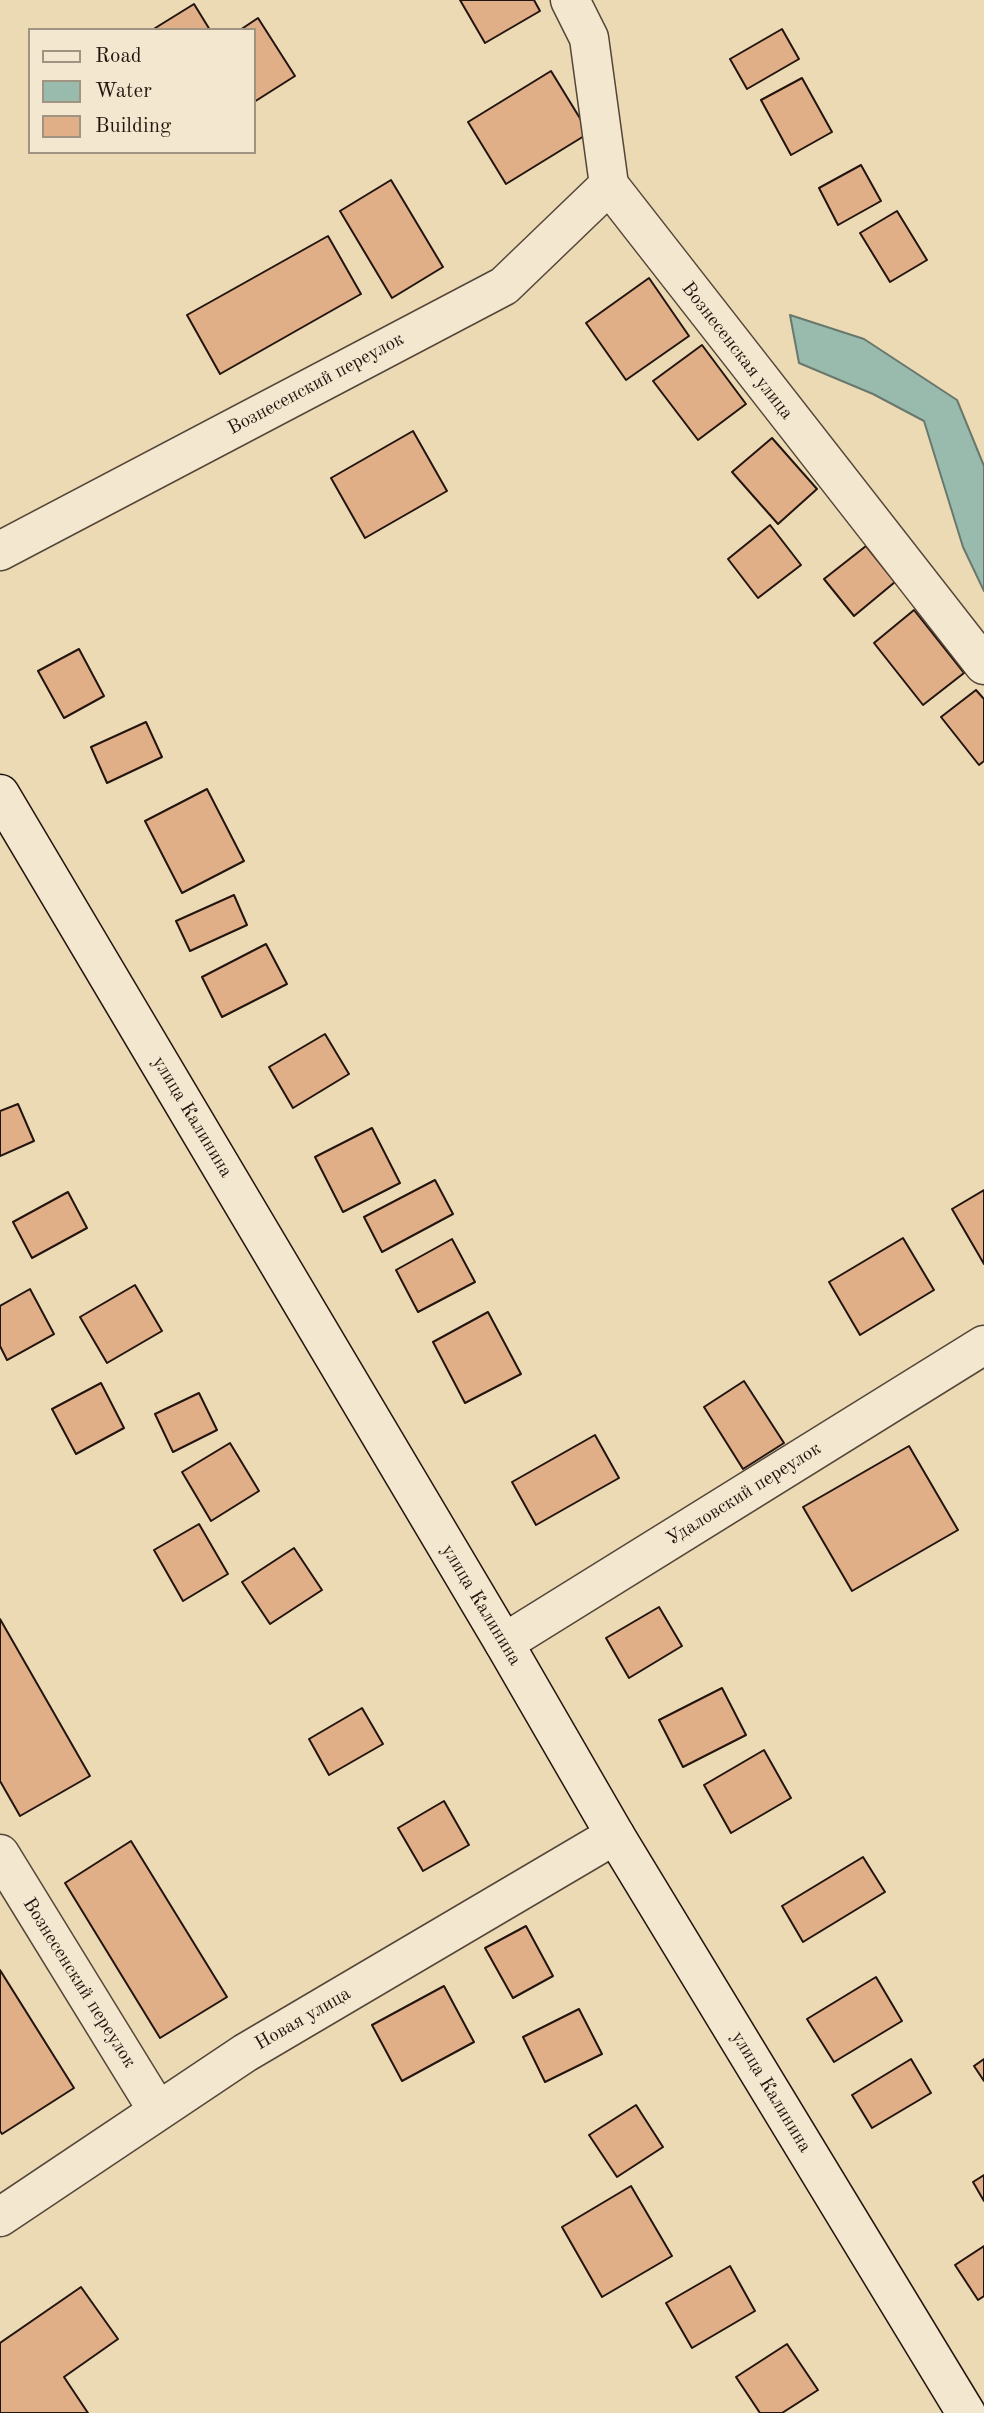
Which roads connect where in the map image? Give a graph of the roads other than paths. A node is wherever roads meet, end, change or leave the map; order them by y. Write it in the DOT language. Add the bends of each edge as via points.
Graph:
graph roads {
  1 [pos="570,0"];
  2 [pos="609,185"];
  3 [pos="0,551"];
  4 [pos="984,666"];
  5 [pos="0,794"];
  6 [pos="984,1345"];
  7 [pos="504,1643"];
  8 [pos="615,1835"];
  9 [pos="0,1854"];
  10 [pos="158,2111"];
  11 [pos="0,2217"];
  12 [pos="966,2413"];
  1 -- 2 [label="street" via="589,38"];
  2 -- 3 [label="street, Вознесенский переулок" via="504,286"];
  2 -- 4 [label="street, Вознесенская улица"];
  5 -- 7 [label="street, улица Калинина"];
  6 -- 7 [label="street, Удаловский переулок"];
  7 -- 8 [label="street, улица Калинина"];
  8 -- 10 [label="street, Новая улица" via="245,2053"];
  8 -- 12 [label="street, улица Калинина"];
  9 -- 10 [label="street, Вознесенский переулок"];
  10 -- 11 [label="street, Новая улица"];
}
